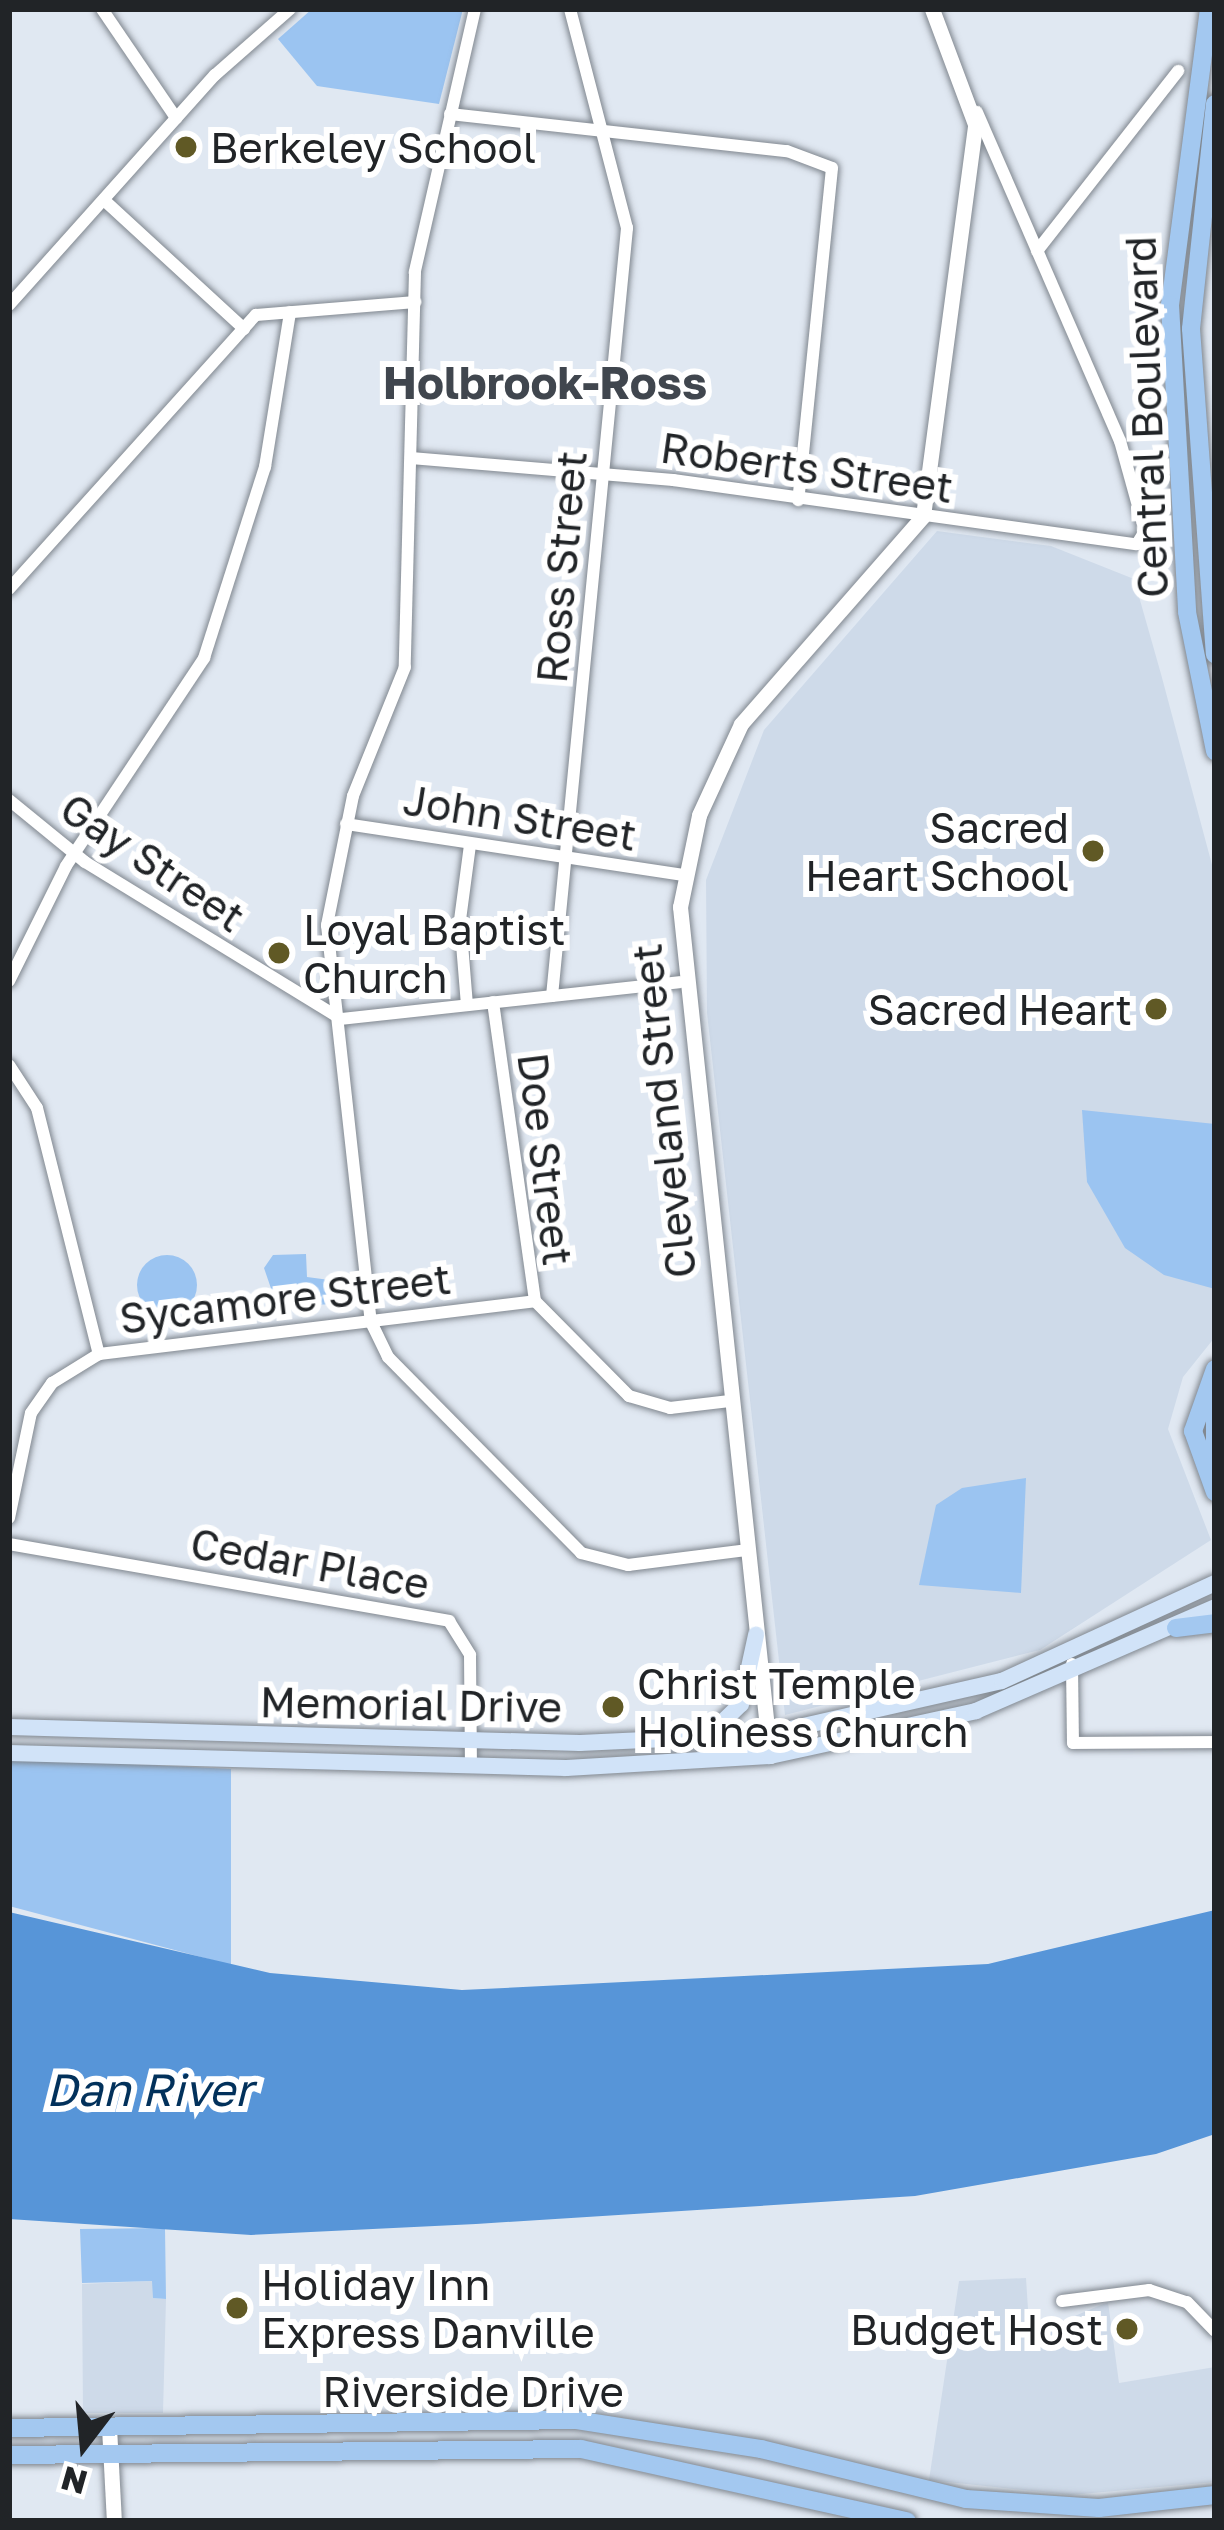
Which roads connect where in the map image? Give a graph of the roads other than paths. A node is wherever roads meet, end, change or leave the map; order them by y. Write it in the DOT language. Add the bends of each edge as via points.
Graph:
graph roads {
  1 [pos="102,9"];
  2 [pos="290,9"];
  3 [pos="476,9"];
  4 [pos="570,9"];
  5 [pos="932,9"];
  6 [pos="1208,9"];
  7 [pos="1178,70"];
  8 [pos="1215,104"];
  9 [pos="975,107"];
  10 [pos="450,114"];
  11 [pos="176,118"];
  12 [pos="607,136"];
  13 [pos="105,202"];
  14 [pos="1037,250"];
  15 [pos="415,302"];
  16 [pos="9,305"];
  17 [pos="290,312"];
  18 [pos="244,329"];
  19 [pos="412,458"];
  20 [pos="603,474"];
  21 [pos="798,500"];
  22 [pos="923,517"];
  23 [pos="9,589"];
  24 [pos="1215,653"];
  25 [pos="1215,751"];
  26 [pos="9,800"];
  27 [pos="346,824"];
  28 [pos="470,845"];
  29 [pos="77,857"];
  30 [pos="566,857"];
  31 [pos="684,875"];
  32 [pos="9,981"];
  33 [pos="680,982"];
  34 [pos="552,995"];
  35 [pos="493,1002"];
  36 [pos="467,1005"];
  37 [pos="334,1017"];
  38 [pos="9,1065"];
  39 [pos="535,1301"];
  40 [pos="371,1322"];
  41 [pos="99,1354"];
  42 [pos="1215,1369"];
  43 [pos="1215,1400"];
  44 [pos="730,1401"];
  45 [pos="1215,1457"];
  46 [pos="1215,1492"];
  47 [pos="9,1518"];
  48 [pos="9,1544"];
  49 [pos="746,1550"];
  50 [pos="1215,1583"];
  51 [pos="1215,1607"];
  52 [pos="1215,1623"];
  53 [pos="1176,1628"];
  54 [pos="756,1635"];
  55 [pos="1072,1654"];
  56 [pos="1072,1677"];
  57 [pos="9,1727"];
  58 [pos="768,1734"];
  59 [pos="470,1741"];
  60 [pos="696,1742"];
  61 [pos="1215,1742"];
  62 [pos="9,1753"];
  63 [pos="770,1756"];
  64 [pos="471,1766"];
  65 [pos="1062,2301"];
  66 [pos="1215,2331"];
  67 [pos="109,2427"];
  68 [pos="9,2428"];
  69 [pos="111,2453"];
  70 [pos="9,2455"];
  71 [pos="1215,2495"];
  72 [pos="114,2521"];
  73 [pos="907,2521"];
  1 -- 11 [label="street"];
  2 -- 11 [label="street"];
  3 -- 10 [label="street"];
  4 -- 12 [label="street, Ross Street"];
  5 -- 9 [label="street"];
  6 -- 25 [label="main road, Central Boulevard" via="1170,304 1187,612"];
  7 -- 14 [label="street"];
  8 -- 24 [label="main road, Central Boulevard" via="1191,359"];
  9 -- 14 [label="street"];
  9 -- 22 [label="street"];
  10 -- 12 [label="street"];
  10 -- 15 [label="street"];
  11 -- 13 [label="street"];
  12 -- 20 [label="street, Ross Street" via="627,228"];
  12 -- 21 [label="street" via="812,155 838,181"];
  13 -- 16 [label="street"];
  13 -- 18 [label="street"];
  14 -- 22 [label="street, Roberts Street" via="1136,492 1144,531 1128,545"];
  15 -- 17 [label="street"];
  15 -- 19 [label="street"];
  17 -- 18 [label="street" via="256,315"];
  17 -- 29 [label="street" via="265,467 204,658"];
  18 -- 23 [label="street"];
  19 -- 20 [label="street, Roberts Street"];
  19 -- 27 [label="street" via="405,667"];
  20 -- 21 [label="street, Roberts Street"];
  20 -- 30 [label="street, Ross Street"];
  21 -- 22 [label="street, Roberts Street"];
  22 -- 31 [label="street, Cleveland Street" via="750,710 710,784"];
  26 -- 29 [label="street, Gay Street"];
  27 -- 28 [label="street, John Street"];
  27 -- 37 [label="street" via="327,925"];
  28 -- 30 [label="street, John Street"];
  28 -- 36 [label="street" via="460,920"];
  29 -- 32 [label="street"];
  29 -- 37 [label="street, Gay Street"];
  30 -- 31 [label="street, John Street"];
  30 -- 34 [label="street, Ross Street"];
  31 -- 33 [label="street, Cleveland Street"];
  33 -- 34 [label="street"];
  33 -- 44 [label="street, Cleveland Street"];
  34 -- 35 [label="street"];
  35 -- 36 [label="street"];
  35 -- 39 [label="street, Doe Street"];
  36 -- 37 [label="street"];
  37 -- 40 [label="street"];
  38 -- 41 [label="street" via="37,1108"];
  39 -- 40 [label="street, Sycamore Street"];
  39 -- 44 [label="street, Doe Street" via="629,1396 670,1408"];
  40 -- 41 [label="street, Sycamore Street"];
  40 -- 49 [label="street" via="388,1358 581,1553 628,1565"];
  41 -- 47 [label="street, Sycamore Street" via="52,1383 31,1413"];
  42 -- 46 [label="main road" via="1193,1431"];
  43 -- 45 [label="main road"];
  44 -- 49 [label="street, Cleveland Street"];
  48 -- 59 [label="street, Cedar Place" via="449,1621 470,1654"];
  49 -- 54 [label="street, Cleveland Street"];
  50 -- 55 [label="main road, Memorial Drive"];
  51 -- 53 [label="main road, Memorial Drive"];
  52 -- 53 [label="main road"];
  53 -- 56 [label="main road, Memorial Drive"];
  54 -- 58 [label="street, Cleveland Street"];
  54 -- 60 [label="main road" via="741,1704"];
  55 -- 56 [label="street"];
  55 -- 58 [label="main road, Memorial Drive" via="949,1699"];
  56 -- 61 [label="street" via="1073,1743"];
  56 -- 63 [label="main road, Memorial Drive" via="932,1724"];
  57 -- 59 [label="main road, Memorial Drive"];
  58 -- 60 [label="main road, Memorial Drive"];
  58 -- 63 [label="street, Cleveland Street"];
  59 -- 60 [label="main road, Memorial Drive"];
  59 -- 64 [label="street, Cedar Place"];
  62 -- 64 [label="main road, Memorial Drive"];
  63 -- 64 [label="main road, Memorial Drive"];
  65 -- 66 [label="street" via="1149,2290 1187,2302"];
  67 -- 68 [label="main road, Riverside Drive"];
  67 -- 69 [label="street"];
  67 -- 71 [label="main road, Riverside Drive" via="576,2420 716,2439 967,2500 1099,2508"];
  69 -- 70 [label="main road, Riverside Drive"];
  69 -- 72 [label="street"];
  69 -- 73 [label="main road, Riverside Drive" via="581,2450"];
}
